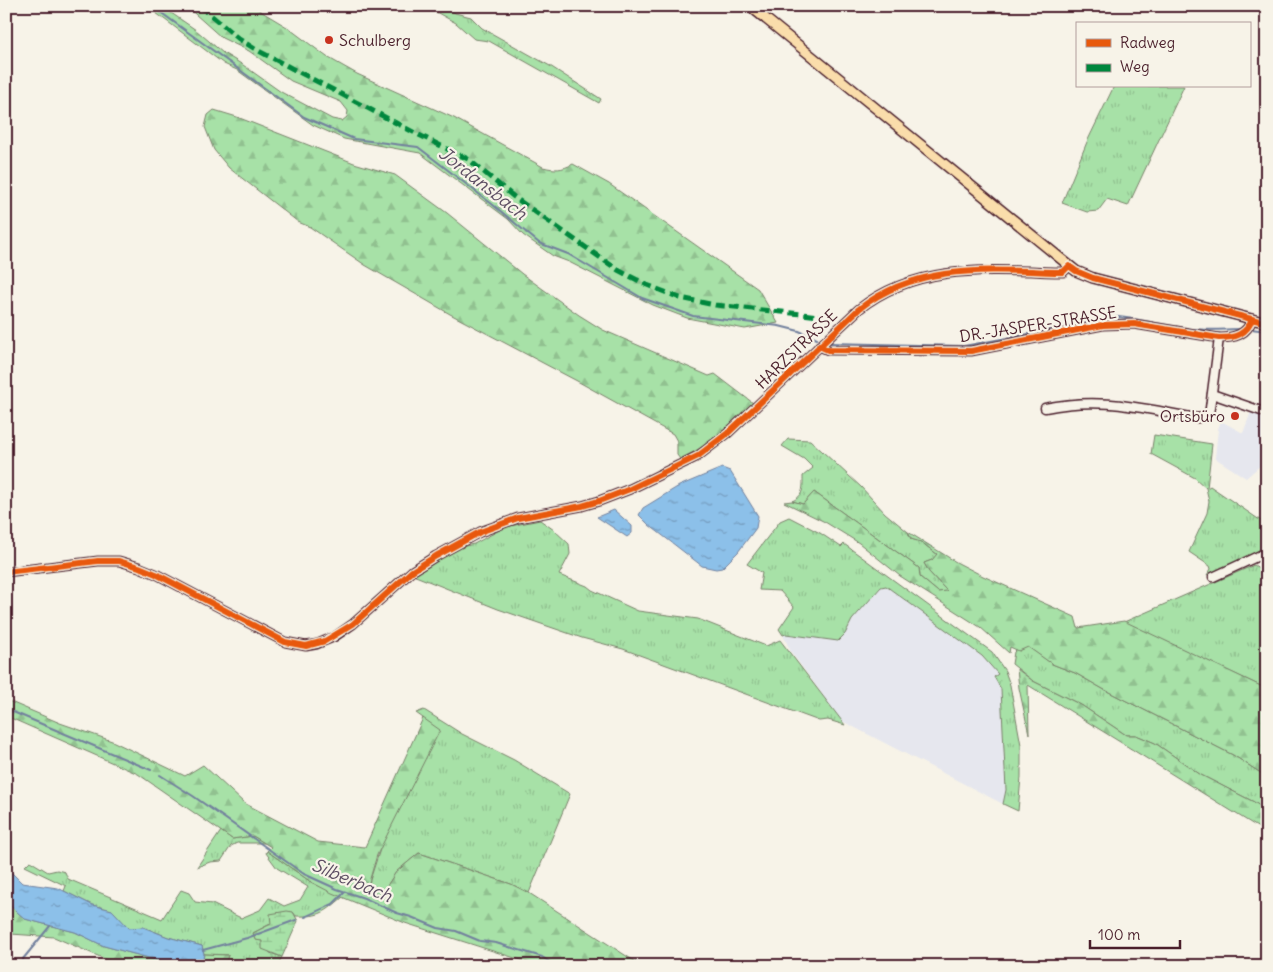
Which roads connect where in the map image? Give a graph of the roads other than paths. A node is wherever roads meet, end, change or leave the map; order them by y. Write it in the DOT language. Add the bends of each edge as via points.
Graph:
graph roads {
  1 [pos="750,6"];
  2 [pos="1069,266"];
  3 [pos="1251,322"];
  4 [pos="1267,323"];
  5 [pos="1219,338"];
  6 [pos="820,346"];
  7 [pos="1212,394"];
  8 [pos="1045,408"];
  9 [pos="1267,413"];
  10 [pos="1267,552"];
  11 [pos="6,572"];
  12 [pos="1213,577"];
  1 -- 2 [label="main road"];
  2 -- 3 [label="main road" via="1093,278"];
  2 -- 6 [label="street, HARZSTRASSE" via="1063,272 955,272 906,283 871,299"];
  3 -- 4 [label="main road"];
  3 -- 5 [label="street, DR.-JASPER-STRASSE" via="1244,332 1231,338"];
  5 -- 6 [label="street, DR.-JASPER-STRASSE" via="1122,323 971,351 828,350"];
  5 -- 7 [label="street"];
  6 -- 11 [label="street, HARZSTRASSE" via="728,433 698,456 614,496 510,521 459,543 412,571 363,615 325,641 306,646 276,638 156,574 119,561"];
  7 -- 8 [label="street" via="1209,412 1198,418 1107,403 1080,402"];
  7 -- 9 [label="street"];
  10 -- 12 [label="street"];
}
